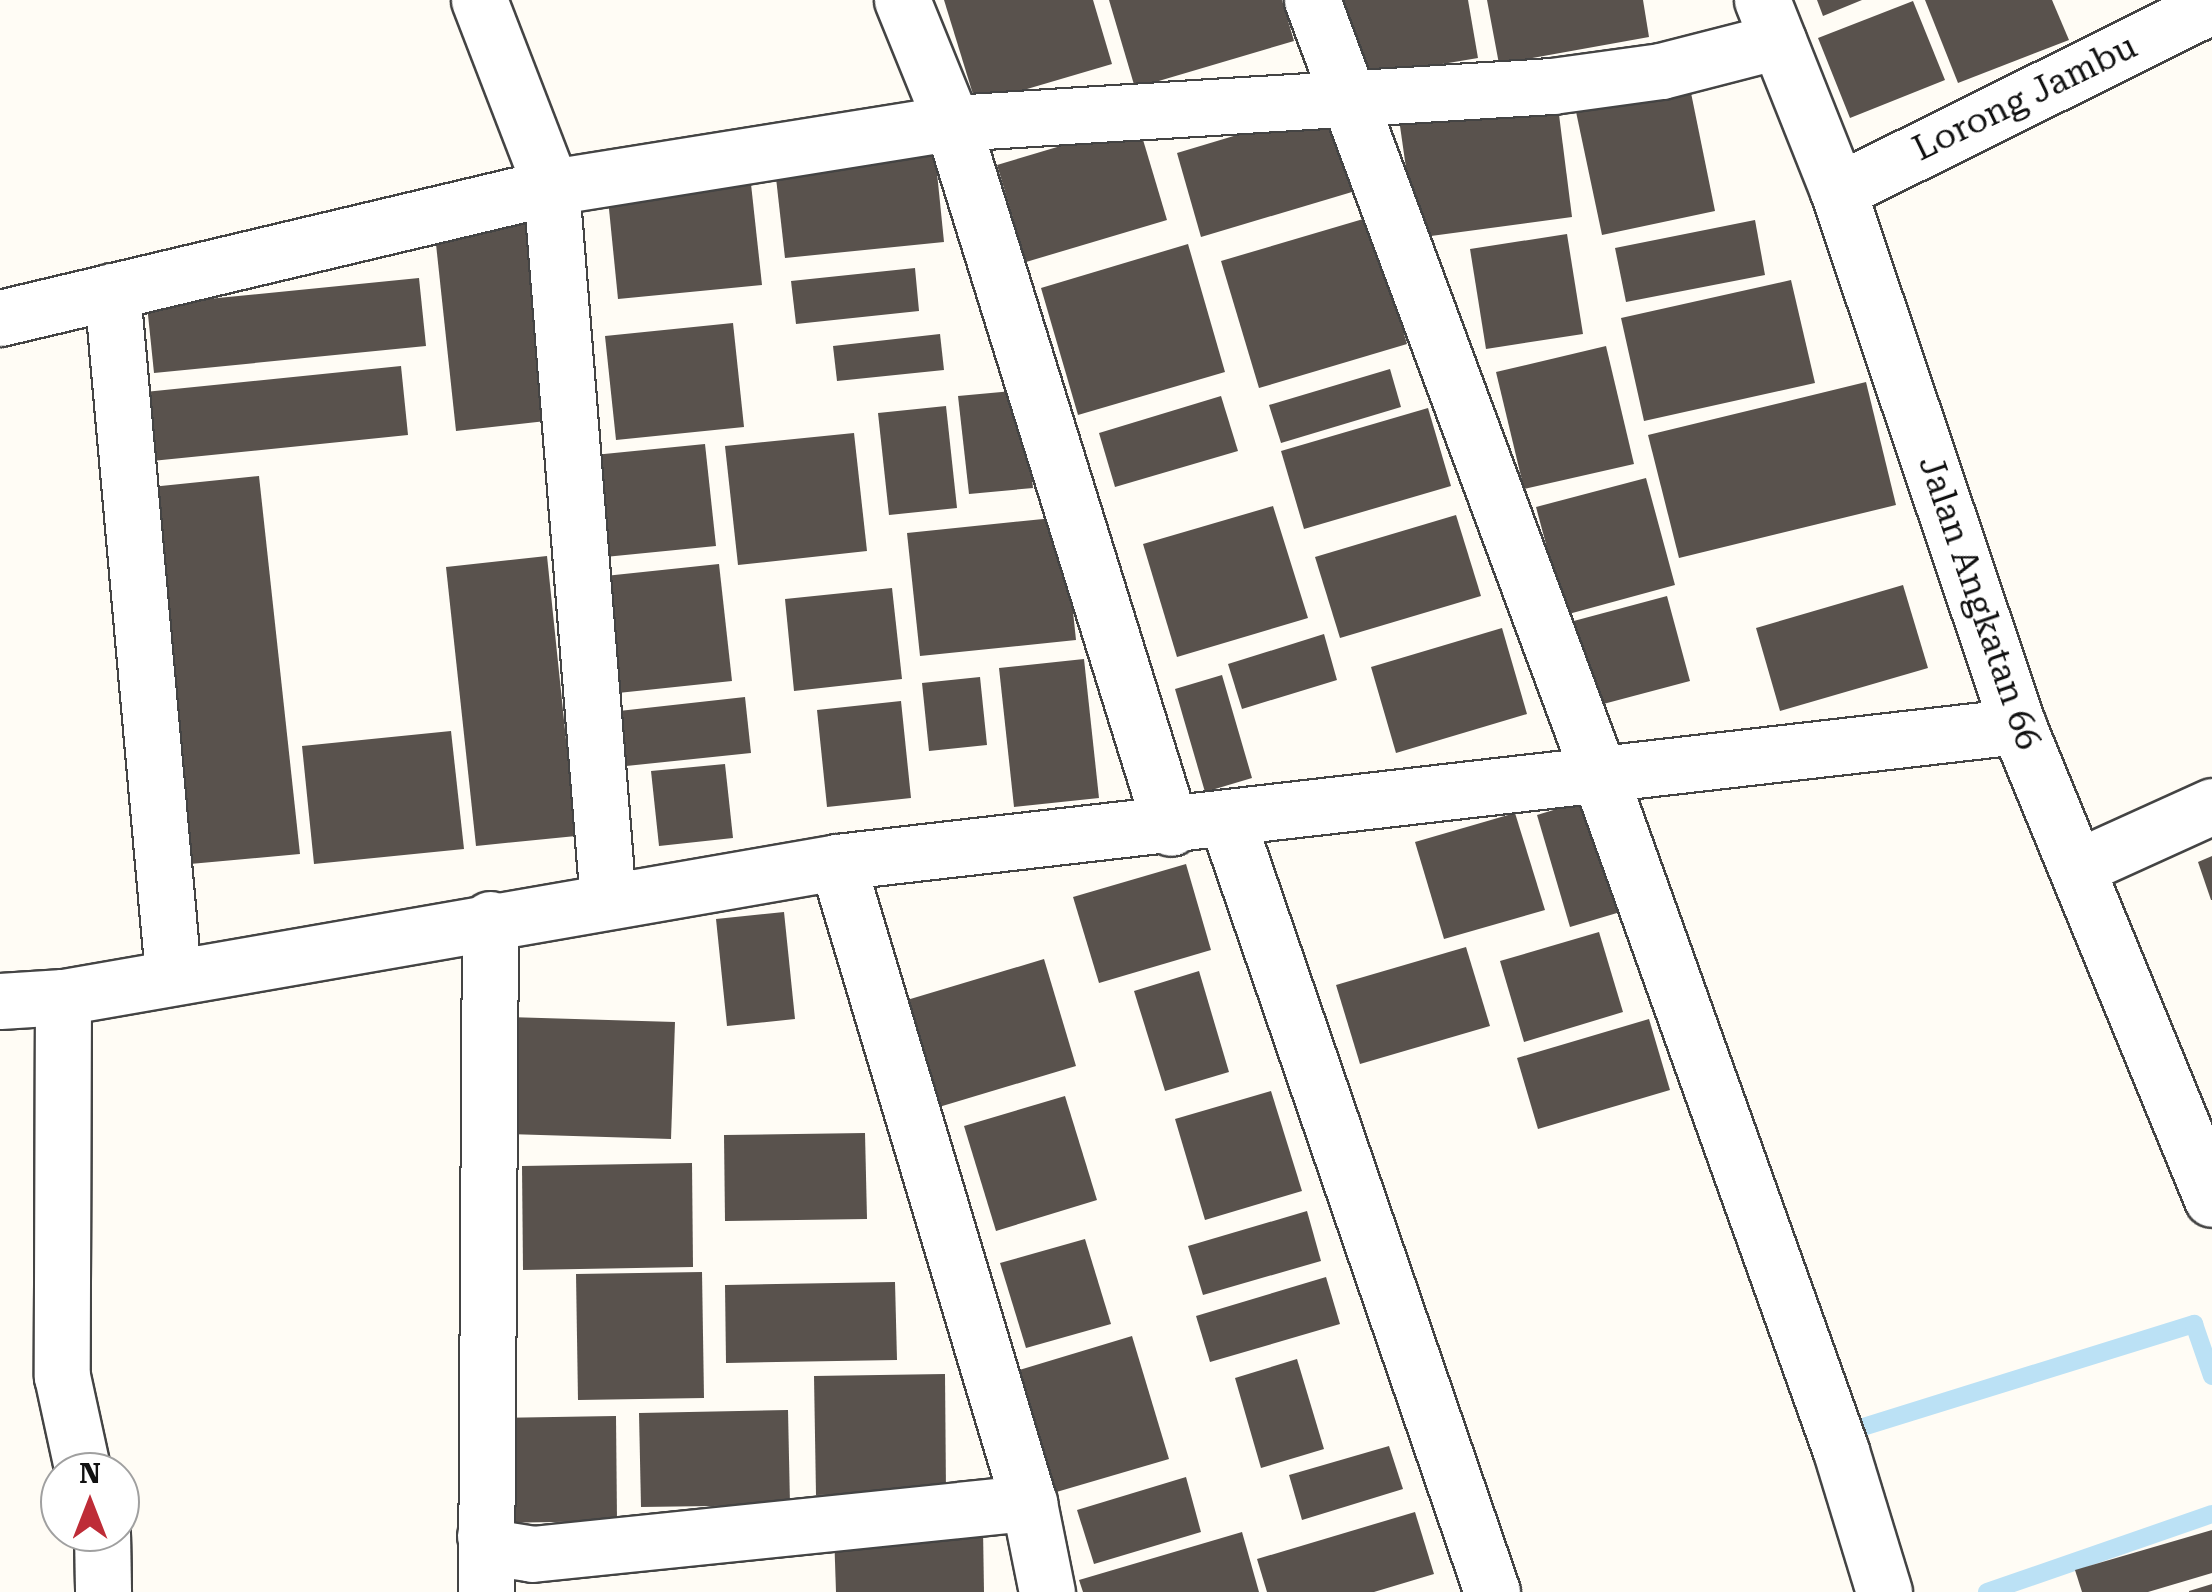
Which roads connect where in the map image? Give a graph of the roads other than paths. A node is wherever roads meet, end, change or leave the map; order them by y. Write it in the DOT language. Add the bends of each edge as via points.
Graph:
graph roads {
  1 [pos="479,0"];
  2 [pos="902,0"];
  3 [pos="1312,0"];
  4 [pos="2212,5"];
  5 [pos="1770,20"];
  6 [pos="1344,96"];
  7 [pos="952,123"];
  8 [pos="550,187"];
  9 [pos="1838,191"];
  10 [pos="112,291"];
  11 [pos="0,318"];
  12 [pos="2018,726"];
  13 [pos="1599,774"];
  14 [pos="2212,806"];
  15 [pos="1227,820"];
  16 [pos="1171,828"];
  17 [pos="837,862"];
  18 [pos="2080,866"];
  19 [pos="608,901"];
  20 [pos="490,919"];
  21 [pos="172,974"];
  22 [pos="63,997"];
  23 [pos="0,1001"];
  24 [pos="2212,1199"];
  25 [pos="79,1452"];
  26 [pos="1029,1503"];
  27 [pos="484,1536"];
  28 [pos="102,1552"];
  29 [pos="1882,1587"];
  30 [pos="103,1592"];
  31 [pos="486,1592"];
  32 [pos="1048,1592"];
  33 [pos="1492,1592"];
  1 -- 8 [label="street"];
  2 -- 7 [label="street"];
  3 -- 6 [label="street"];
  4 -- 9 [label="street, Lorong Jambu"];
  5 -- 6 [label="street" via="1661,71 1552,86"];
  5 -- 9 [label="street, Jalan Angkatan 66"];
  6 -- 7 [label="street"];
  6 -- 13 [label="street"];
  7 -- 8 [label="street"];
  7 -- 16 [label="street"];
  8 -- 10 [label="street"];
  8 -- 19 [label="street"];
  9 -- 12 [label="street, Jalan Angkatan 66"];
  10 -- 11 [label="street"];
  10 -- 21 [label="street"];
  12 -- 13 [label="street"];
  12 -- 18 [label="street, Jalan Angkatan 66"];
  13 -- 15 [label="street"];
  13 -- 29 [label="street"];
  14 -- 18 [label="street"];
  15 -- 16 [label="street"];
  15 -- 33 [label="street"];
  16 -- 17 [label="street"];
  17 -- 19 [label="street"];
  17 -- 26 [label="street"];
  18 -- 24 [label="street, Jalan Angkatan 66"];
  19 -- 20 [label="street"];
  20 -- 21 [label="street"];
  20 -- 27 [label="street"];
  21 -- 22 [label="street"];
  22 -- 23 [label="street"];
  22 -- 25 [label="street" via="62,1376"];
  26 -- 27 [label="street" via="532,1554 502,1549"];
  26 -- 32 [label="street"];
  27 -- 31 [label="street"];
  28 -- 30 [label="street"];
}
